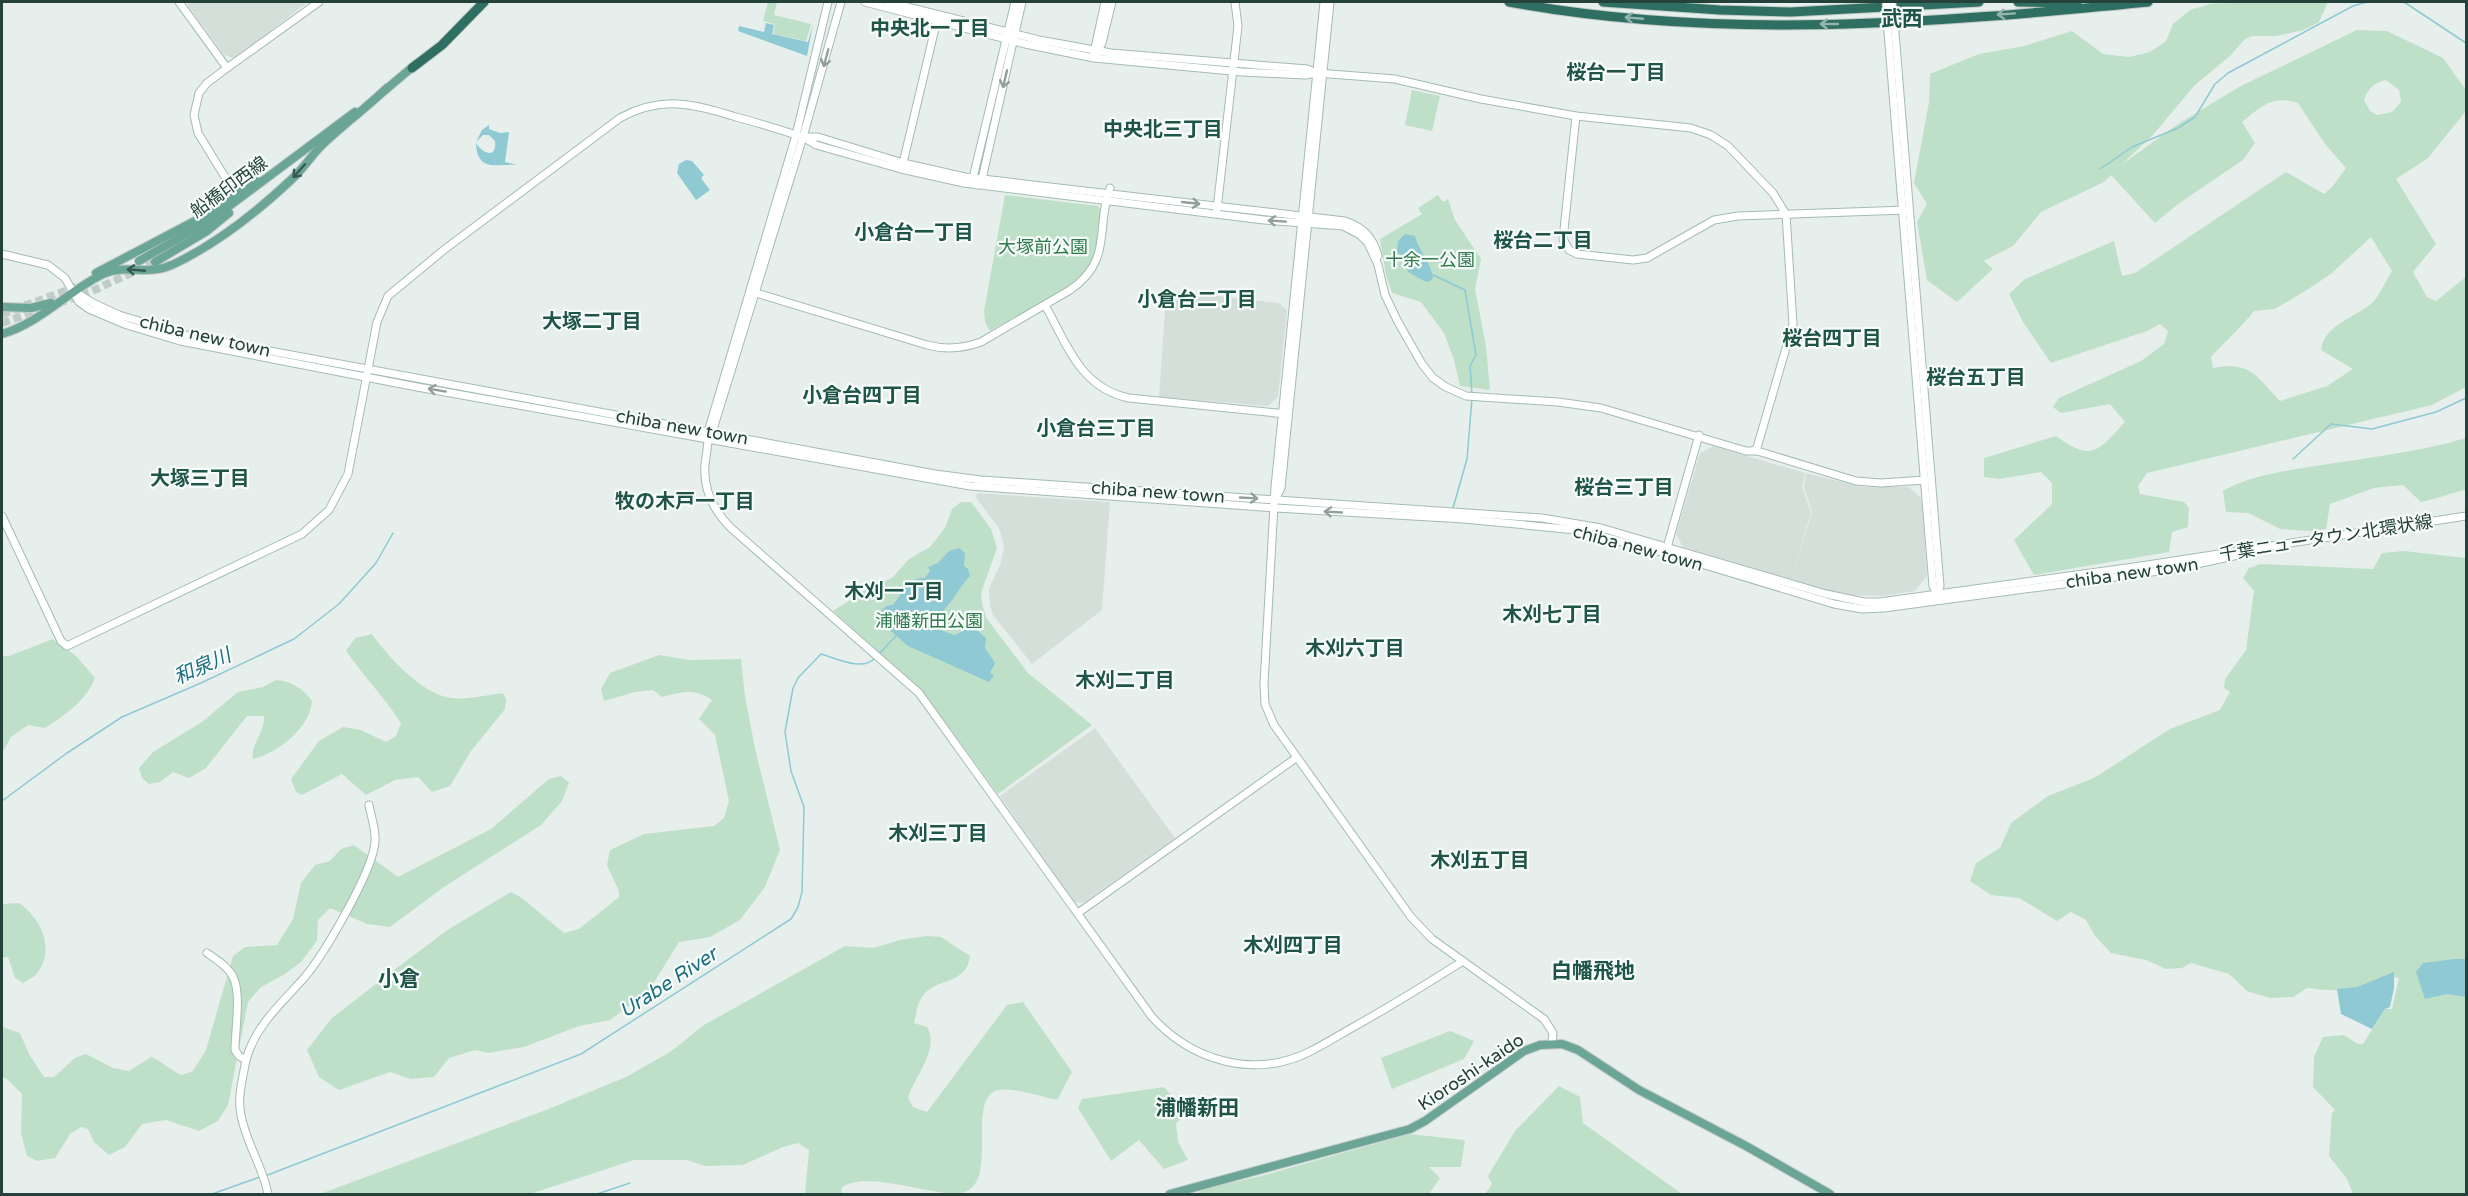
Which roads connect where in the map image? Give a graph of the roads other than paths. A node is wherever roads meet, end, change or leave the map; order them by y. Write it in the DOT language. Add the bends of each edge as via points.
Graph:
graph roads {
  1 [pos="180,2"];
  2 [pos="319,2"];
  3 [pos="478,2"];
  4 [pos="484,2"];
  5 [pos="828,2"];
  6 [pos="841,2"];
  7 [pos="865,2"];
  8 [pos="888,2"];
  9 [pos="1015,2"];
  10 [pos="1023,2"];
  11 [pos="1105,2"];
  12 [pos="1112,2"];
  13 [pos="1235,2"];
  14 [pos="1324,2"];
  15 [pos="1330,2"];
  16 [pos="1509,2"];
  17 [pos="1603,2"];
  18 [pos="1886,2"];
  19 [pos="1892,2"];
  20 [pos="1979,2"];
  21 [pos="2018,2"];
  22 [pos="2147,2"];
  23 [pos="1890,19"];
  24 [pos="937,21"];
  25 [pos="1011,36"];
  26 [pos="1095,53"];
  27 [pos="1233,67"];
  28 [pos="227,68"];
  29 [pos="412,68"];
  30 [pos="1320,73"];
  31 [pos="387,88"];
  32 [pos="1576,116"];
  33 [pos="800,136"];
  34 [pos="287,163"];
  35 [pos="903,163"];
  36 [pos="973,178"];
  37 [pos="980,182"];
  38 [pos="1107,193"];
  39 [pos="236,195"];
  40 [pos="1218,206"];
  41 [pos="1906,210"];
  42 [pos="1217,214"];
  43 [pos="1786,214"];
  44 [pos="1305,219"];
  45 [pos="2,254"];
  46 [pos="139,261"];
  47 [pos="155,262"];
  48 [pos="74,292"];
  49 [pos="753,293"];
  50 [pos="1045,305"];
  51 [pos="2,308"];
  52 [pos="2,334"];
  53 [pos="367,373"];
  54 [pos="1286,414"];
  55 [pos="710,435"];
  56 [pos="1699,435"];
  57 [pos="1756,451"];
  58 [pos="1924,480"];
  59 [pos="980,484"];
  60 [pos="1276,499"];
  61 [pos="1275,508"];
  62 [pos="2,516"];
  63 [pos="2466,516"];
  64 [pos="2252,549"];
  65 [pos="1666,550"];
  66 [pos="1937,594"];
  67 [pos="1296,758"];
  68 [pos="369,805"];
  69 [pos="1078,913"];
  70 [pos="207,953"];
  71 [pos="1463,961"];
  72 [pos="1552,1043"];
  73 [pos="246,1060"];
  74 [pos="268,1194"];
  75 [pos="1170,1194"];
  76 [pos="1830,1194"];
  1 -- 28 [label="street"];
  2 -- 28 [label="street"];
  3 -- 29 [label="main road"];
  4 -- 29 [label="highway" via="442,45"];
  5 -- 33 [label="street"];
  6 -- 33 [label="street, one-way"];
  7 -- 24 [label="street"];
  8 -- 25 [label="street"];
  9 -- 25 [label="street"];
  10 -- 25 [label="street"];
  11 -- 26 [label="street"];
  12 -- 26 [label="street" via="1102,43"];
  13 -- 27 [label="street" via="1238,26"];
  14 -- 30 [label="street"];
  15 -- 30 [label="street"];
  23 -- 16 [label="highway, one-way" via="1799,24 1661,21"];
  17 -- 20 [label="highway" via="1791,12"];
  18 -- 23 [label="street, bridge"];
  19 -- 23 [label="street, bridge"];
  21 -- 22 [label="highway"];
  22 -- 23 [label="highway, one-way"];
  23 -- 41 [label="street"];
  24 -- 25 [label="street"];
  24 -- 35 [label="street"];
  25 -- 26 [label="street"];
  25 -- 36 [label="street"];
  25 -- 37 [label="street, one-way"];
  26 -- 27 [label="street"];
  27 -- 30 [label="street" via="1305,75"];
  27 -- 40 [label="street"];
  28 -- 39 [label="street" via="199,93 194,115 198,133"];
  29 -- 31 [label="main road"];
  30 -- 32 [label="street" via="1395,80"];
  30 -- 44 [label="street"];
  31 -- 34 [label="main road"];
  31 -- 48 [label="main road, one-way" via="322,146 293,178 210,242 166,267 110,272"];
  32 -- 43 [label="street" via="1691,128 1711,135 1728,146 1767,187"];
  32 -- 43 [label="street" via="1563,239 1572,253 1647,258 1714,220"];
  33 -- 35 [label="street" via="818,137"];
  33 -- 37 [label="street" via="816,145 901,169"];
  33 -- 49 [label="street"];
  33 -- 53 [label="street" via="689,104 661,104 627,114 394,288 380,311"];
  34 -- 39 [label="main road"];
  34 -- 46 [label="main road, 船橋印西線" via="209,221"];
  34 -- 47 [label="main road, 船橋印西線" via="207,231"];
  35 -- 36 [label="street"];
  36 -- 37 [label="street"];
  37 -- 38 [label="street"];
  38 -- 40 [label="street, one-way"];
  38 -- 42 [label="street"];
  38 -- 50 [label="street" via="1102,242 1093,266 1076,286"];
  39 -- 48 [label="main road" via="184,228 114,263"];
  40 -- 42 [label="street"];
  40 -- 44 [label="street"];
  41 -- 43 [label="street"];
  41 -- 58 [label="street"];
  41 -- 66 [label="street" via="1940,585"];
  44 -- 42 [label="street, one-way"];
  43 -- 57 [label="street" via="1793,324"];
  44 -- 54 [label="street"];
  44 -- 56 [label="street" via="1345,221 1369,237 1376,249 1384,295 1422,364 1446,387 1466,396 1601,408"];
  45 -- 48 [label="street, chiba new town" via="48,265 60,273"];
  48 -- 51 [label="main road" via="46,306"];
  48 -- 52 [label="main road"];
  48 -- 53 [label="street, chiba new town" via="110,311 169,331"];
  49 -- 50 [label="street" via="951,349 981,342"];
  49 -- 55 [label="street"];
  50 -- 54 [label="street" via="1081,370 1107,392 1129,398"];
  53 -- 55 [label="street, chiba new town"];
  53 -- 62 [label="street" via="348,474 334,502 316,523 292,539 70,646 62,642"];
  54 -- 60 [label="street" via="1281,488"];
  55 -- 59 [label="street, chiba new town"];
  55 -- 69 [label="street" via="706,485 722,519 919,693"];
  56 -- 57 [label="street"];
  56 -- 65 [label="street"];
  57 -- 58 [label="street" via="1856,481"];
  58 -- 66 [label="street" via="1933,586"];
  59 -- 60 [label="street, chiba new town, one-way"];
  59 -- 61 [label="street, chiba new town"];
  60 -- 61 [label="street"];
  60 -- 65 [label="street, chiba new town" via="1542,518 1601,528"];
  65 -- 61 [label="street, chiba new town, one-way" via="1542,526"];
  61 -- 67 [label="street" via="1264,697 1271,720"];
  63 -- 64 [label="street, 千葉ニュータウン北環状線"];
  64 -- 65 [label="street, chiba new town" via="2192,566 1875,609 1834,604"];
  64 -- 66 [label="street, 千葉ニュータウン北環状線"];
  65 -- 66 [label="street, 千葉ニュータウン北環状線" via="1864,602"];
  67 -- 69 [label="street"];
  67 -- 71 [label="street" via="1411,917 1432,939"];
  68 -- 73 [label="street" via="375,843 368,868 323,954 259,1029"];
  69 -- 71 [label="street" via="1157,1022 1185,1046 1228,1063 1273,1063 1309,1052"];
  70 -- 73 [label="street" via="234,978 235,1050"];
  71 -- 72 [label="street" via="1544,1019 1553,1033"];
  72 -- 75 [label="main road, Kioroshi-kaido" via="1524,1050 1410,1129"];
  72 -- 76 [label="main road, Kioroshi-kaido" via="1578,1050 1639,1090"];
  73 -- 74 [label="street" via="241,1116"];
}
